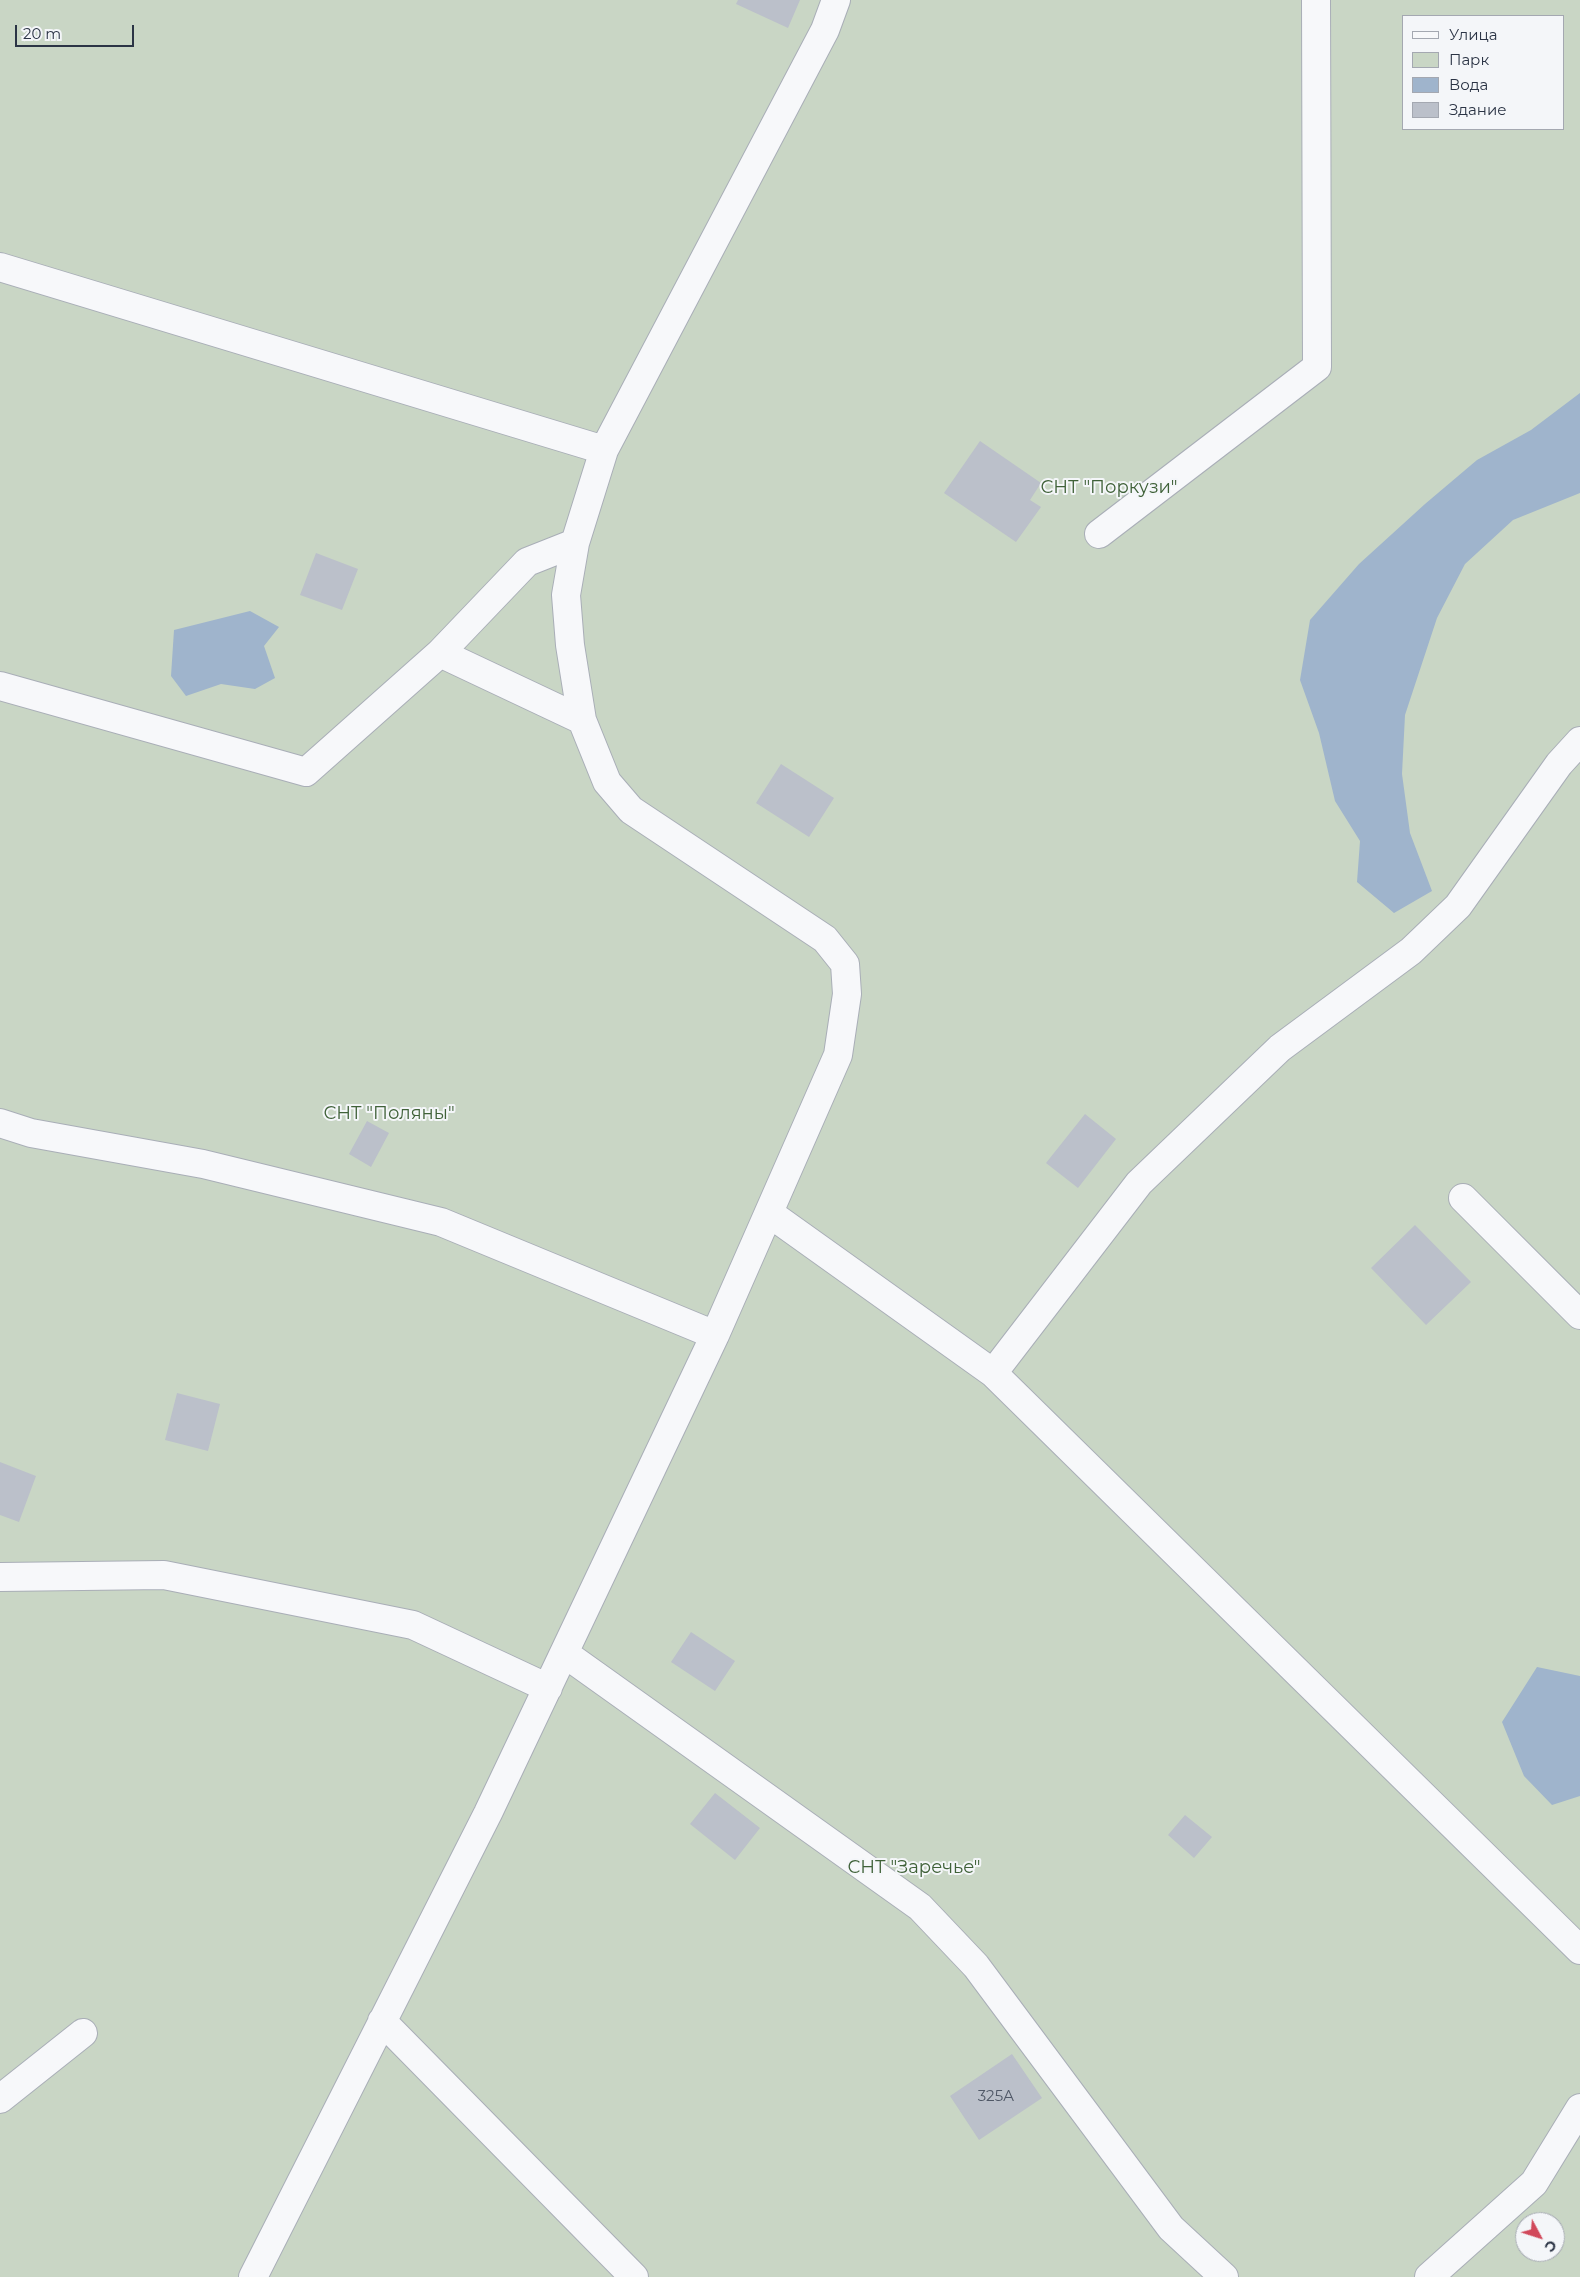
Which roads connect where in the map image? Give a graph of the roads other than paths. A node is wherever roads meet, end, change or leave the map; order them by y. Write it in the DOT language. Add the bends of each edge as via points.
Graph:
graph roads {
  1 [pos="836,0"];
  2 [pos="1316,0"];
  3 [pos="0,267"];
  4 [pos="604,450"];
  5 [pos="1099,534"];
  6 [pos="575,543"];
  7 [pos="440,653"];
  8 [pos="0,686"];
  9 [pos="582,720"];
  10 [pos="1580,741"];
  11 [pos="0,1123"];
  12 [pos="1464,1198"];
  13 [pos="769,1212"];
  14 [pos="1580,1315"];
  15 [pos="715,1335"];
  16 [pos="993,1373"];
  17 [pos="0,1577"];
  18 [pos="564,1653"];
  19 [pos="548,1688"];
  20 [pos="1580,1950"];
  21 [pos="382,2021"];
  22 [pos="82,2033"];
  23 [pos="0,2100"];
  24 [pos="1580,2108"];
  25 [pos="253,2277"];
  26 [pos="634,2277"];
  27 [pos="1224,2277"];
  28 [pos="1429,2277"];
  1 -- 4 [label="street" via="825,30"];
  2 -- 5 [label="street" via="1317,367"];
  3 -- 4 [label="street"];
  4 -- 6 [label="street"];
  6 -- 7 [label="street" via="526,562"];
  6 -- 9 [label="street" via="566,595"];
  7 -- 8 [label="street" via="306,772"];
  7 -- 9 [label="street"];
  9 -- 13 [label="street" via="607,782 631,810 806,925 825,939 845,964 845,1022 838,1055"];
  10 -- 16 [label="street" via="1559,764 1458,906 1411,951 1280,1048 1139,1183"];
  11 -- 15 [label="street" via="31,1133 203,1164 442,1222"];
  12 -- 14 [label="street"];
  13 -- 15 [label="street"];
  13 -- 16 [label="street"];
  15 -- 18 [label="street"];
  16 -- 20 [label="street"];
  17 -- 19 [label="street" via="164,1575 413,1625"];
  18 -- 19 [label="street"];
  18 -- 27 [label="street" via="920,1907 976,1966 1171,2228"];
  19 -- 21 [label="street"];
  21 -- 25 [label="street"];
  21 -- 26 [label="street"];
  22 -- 23 [label="street"];
  24 -- 28 [label="street" via="1534,2183"];
}
